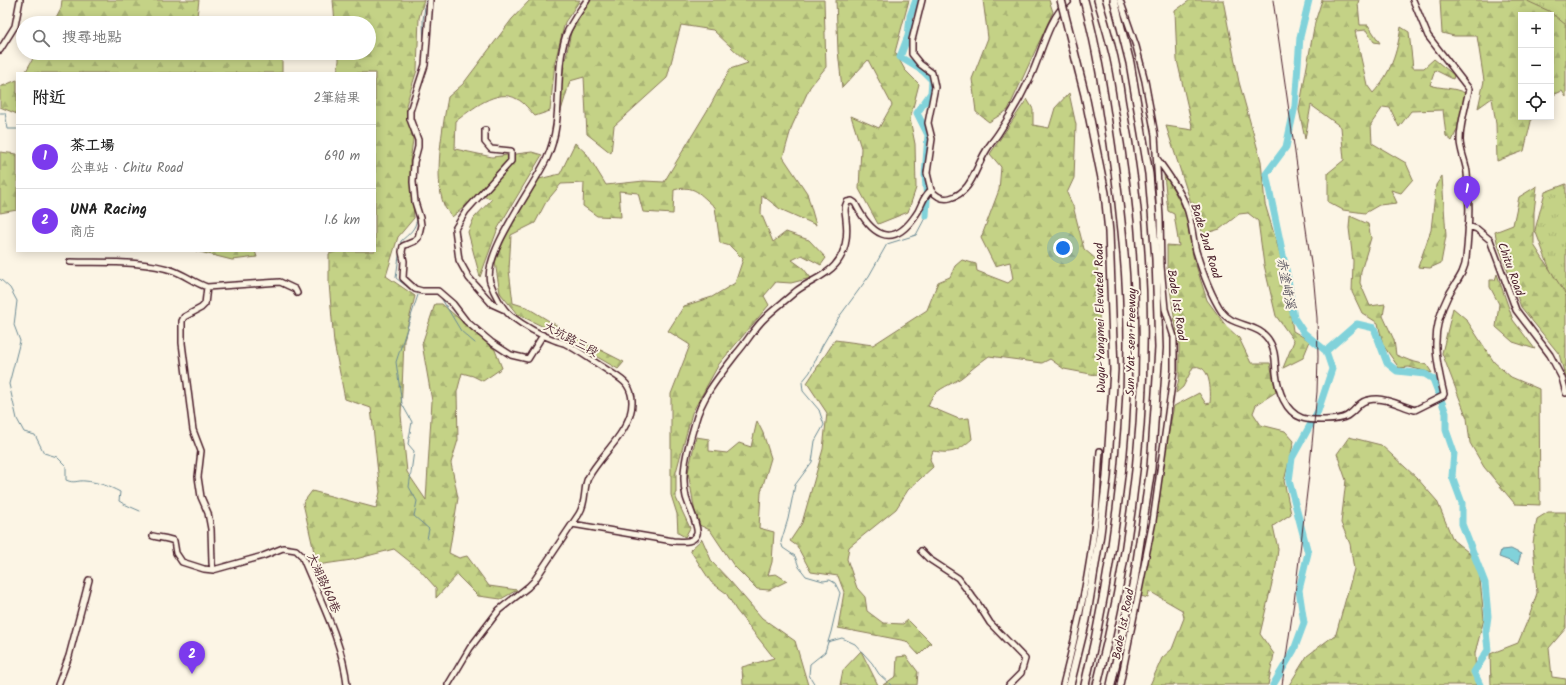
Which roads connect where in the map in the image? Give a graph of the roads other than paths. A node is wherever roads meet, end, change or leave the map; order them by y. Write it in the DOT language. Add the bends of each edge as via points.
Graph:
graph roads {
  1 [pos="20,0"];
  2 [pos="430,0"];
  3 [pos="587,0"];
  4 [pos="922,0"];
  5 [pos="1084,0"];
  6 [pos="1098,0"];
  7 [pos="1114,0"];
  8 [pos="1120,0"];
  9 [pos="1413,0"];
  10 [pos="1064,1"];
  11 [pos="16,16"];
  12 [pos="16,17"];
  13 [pos="0,50"];
  14 [pos="485,130"];
  15 [pos="1158,160"];
  16 [pos="931,191"];
  17 [pos="1468,226"];
  18 [pos="70,262"];
  19 [pos="207,287"];
  20 [pos="297,293"];
  21 [pos="503,309"];
  22 [pos="543,335"];
  23 [pos="1566,393"];
  24 [pos="1100,451"];
  25 [pos="572,524"];
  26 [pos="153,536"];
  27 [pos="921,551"];
  28 [pos="214,570"];
  29 [pos="89,580"];
  30 [pos="58,685"];
  31 [pos="347,685"];
  32 [pos="448,685"];
  33 [pos="1009,685"];
  34 [pos="1063,685"];
  35 [pos="1070,685"];
  36 [pos="1085,685"];
  37 [pos="1097,685"];
  38 [pos="1111,685"];
  39 [pos="1120,685"];
  1 -- 11 [label="street"];
  2 -- 22 [label="street" via="425,65 410,111 410,119 418,140 413,182 421,225 418,238 403,246 403,278 415,289 438,291 444,295 472,327 511,354 528,359"];
  3 -- 21 [label="street, 大坑路三段" via="566,35 561,61 558,116 549,153 495,250 489,274 490,282"];
  4 -- 16 [label="street" via="912,40 912,54 932,73 936,87 928,123 932,139 927,173"];
  5 -- 36 [label="highway, Sun Yat-sen Freeway" via="1097,56 1118,189 1126,275 1128,344 1126,407 1114,533"];
  6 -- 37 [label="highway, Sun Yat-sen Freeway" via="1112,51 1132,158 1142,276 1144,360 1139,448 1132,510"];
  7 -- 38 [label="highway" via="1130,62 1149,174 1156,260 1159,348 1151,468 1134,581"];
  8 -- 15 [label="street, Bade 1st Road" via="1145,81"];
  9 -- 17 [label="street" via="1428,36 1468,89 1460,139 1468,178"];
  10 -- 16 [label="street" via="1015,108 986,150 970,183 959,194 948,198"];
  10 -- 35 [label="highway, Wugu-Yangmei Elevated Road, bridge" via="1105,193 1112,280 1114,370 1107,477 1086,620"];
  12 -- 13 [label="street" via="14,26"];
  14 -- 21 [label="street" via="485,142 491,149 511,151 511,160 466,211 455,229 459,260 469,278 492,304"];
  15 -- 17 [label="street, Bade 2nd Road" via="1186,206 1201,266 1222,312 1227,318 1254,328 1269,340 1275,352 1282,397 1290,411 1309,420 1346,416 1360,402 1379,399 1415,410 1443,396 1435,354 1436,329 1442,310 1464,268"];
  15 -- 39 [label="street, Bade 1st Road" via="1161,266 1165,309 1174,337 1174,370 1153,521"];
  16 -- 25 [label="street" via="925,196 917,215 906,228 892,236 884,236 870,227 855,203 847,202 844,211 847,227 846,246 836,265 806,284 765,318 718,376 697,414 685,461 683,476 686,497 697,530 694,539 683,542"];
  17 -- 23 [label="street, Chitu Road" via="1477,228 1490,240 1516,310 1550,355 1562,378"];
  18 -- 19 [label="street" via="132,264 162,268"];
  19 -- 20 [label="street" via="280,282 295,289"];
  19 -- 28 [label="street" via="201,308 184,317 182,336 193,430 201,451 198,477 211,529"];
  21 -- 22 [label="street, 大坑路三段"];
  22 -- 25 [label="street, 大坑路三段" via="575,349 616,376 626,384 633,402 625,426 587,480 584,507"];
  24 -- 34 [label="street" via="1092,543 1074,643"];
  25 -- 32 [label="street, 大坑路三段" via="534,581 499,610 491,620 470,648"];
  26 -- 28 [label="street" via="174,541 176,553 182,562"];
  27 -- 33 [label="street" via="958,578 990,623 1025,659 1022,672"];
  28 -- 31 [label="street, 大湖路160巷" via="283,548 296,550 302,556 332,627 346,667"];
  29 -- 30 [label="street" via="69,656"];
}
